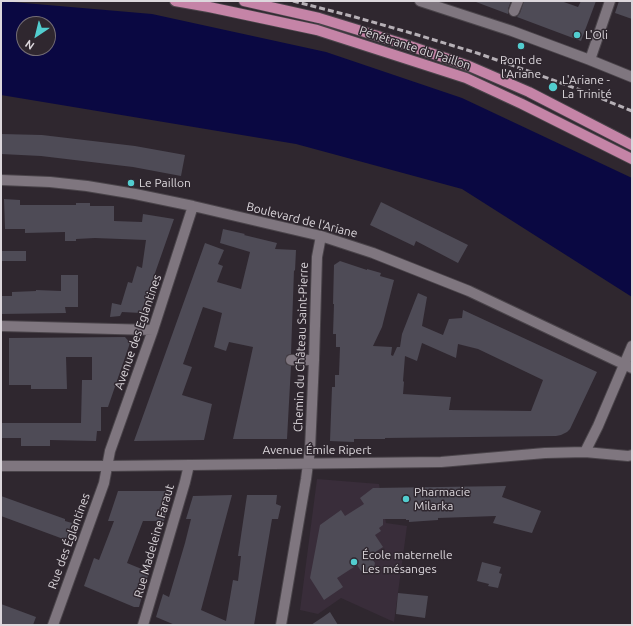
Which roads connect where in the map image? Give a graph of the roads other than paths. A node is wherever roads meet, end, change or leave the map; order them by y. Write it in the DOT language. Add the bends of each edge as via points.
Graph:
graph roads {
  1 [pos="175,1"];
  2 [pos="244,1"];
  3 [pos="420,1"];
  4 [pos="518,1"];
  5 [pos="610,1"];
  6 [pos="514,11"];
  7 [pos="587,59"];
  8 [pos="632,77"];
  9 [pos="632,145"];
  10 [pos="632,159"];
  11 [pos="1,180"];
  12 [pos="193,206"];
  13 [pos="321,236"];
  14 [pos="1,326"];
  15 [pos="153,330"];
  16 [pos="632,346"];
  17 [pos="291,360"];
  18 [pos="314,360"];
  19 [pos="629,365"];
  20 [pos="585,452"];
  21 [pos="632,455"];
  22 [pos="308,463"];
  23 [pos="188,465"];
  24 [pos="1,466"];
  25 [pos="107,466"];
  26 [pos="53,625"];
  27 [pos="142,625"];
  28 [pos="281,625"];
  1 -- 10 [label="main road, Pénétrante du Paillon" via="317,30 466,78"];
  2 -- 9 [label="main road, Pénétrante du Paillon" via="319,18 470,66 530,92"];
  3 -- 7 [label="street"];
  4 -- 6 [label="street"];
  5 -- 7 [label="street"];
  7 -- 8 [label="street"];
  11 -- 12 [label="street, Boulevard de l'Ariane" via="87,186"];
  12 -- 13 [label="street, Boulevard de l'Ariane"];
  12 -- 15 [label="street, Avenue des Eglantines"];
  13 -- 18 [label="street, Chemin du Château Saint-Pierre" via="317,257"];
  13 -- 19 [label="street, Boulevard de l'Ariane" via="373,252 469,291"];
  14 -- 15 [label="street"];
  15 -- 25 [label="street, Avenue des Eglantines"];
  16 -- 19 [label="street"];
  17 -- 18 [label="street"];
  18 -- 22 [label="street, Chemin du Château Saint-Pierre"];
  19 -- 20 [label="street"];
  20 -- 21 [label="street, Avenue Émile Ripert"];
  20 -- 22 [label="street, Avenue Émile Ripert" via="441,462"];
  22 -- 23 [label="street, Avenue Émile Ripert"];
  22 -- 28 [label="street, Chemin du Château Saint-Pierre"];
  23 -- 25 [label="street, Avenue Émile Ripert"];
  23 -- 27 [label="street, Rue Madeleine Faraut"];
  24 -- 25 [label="street, Avenue Émile Ripert"];
  25 -- 26 [label="street, Rue des Églantines" via="104,482"];
}
